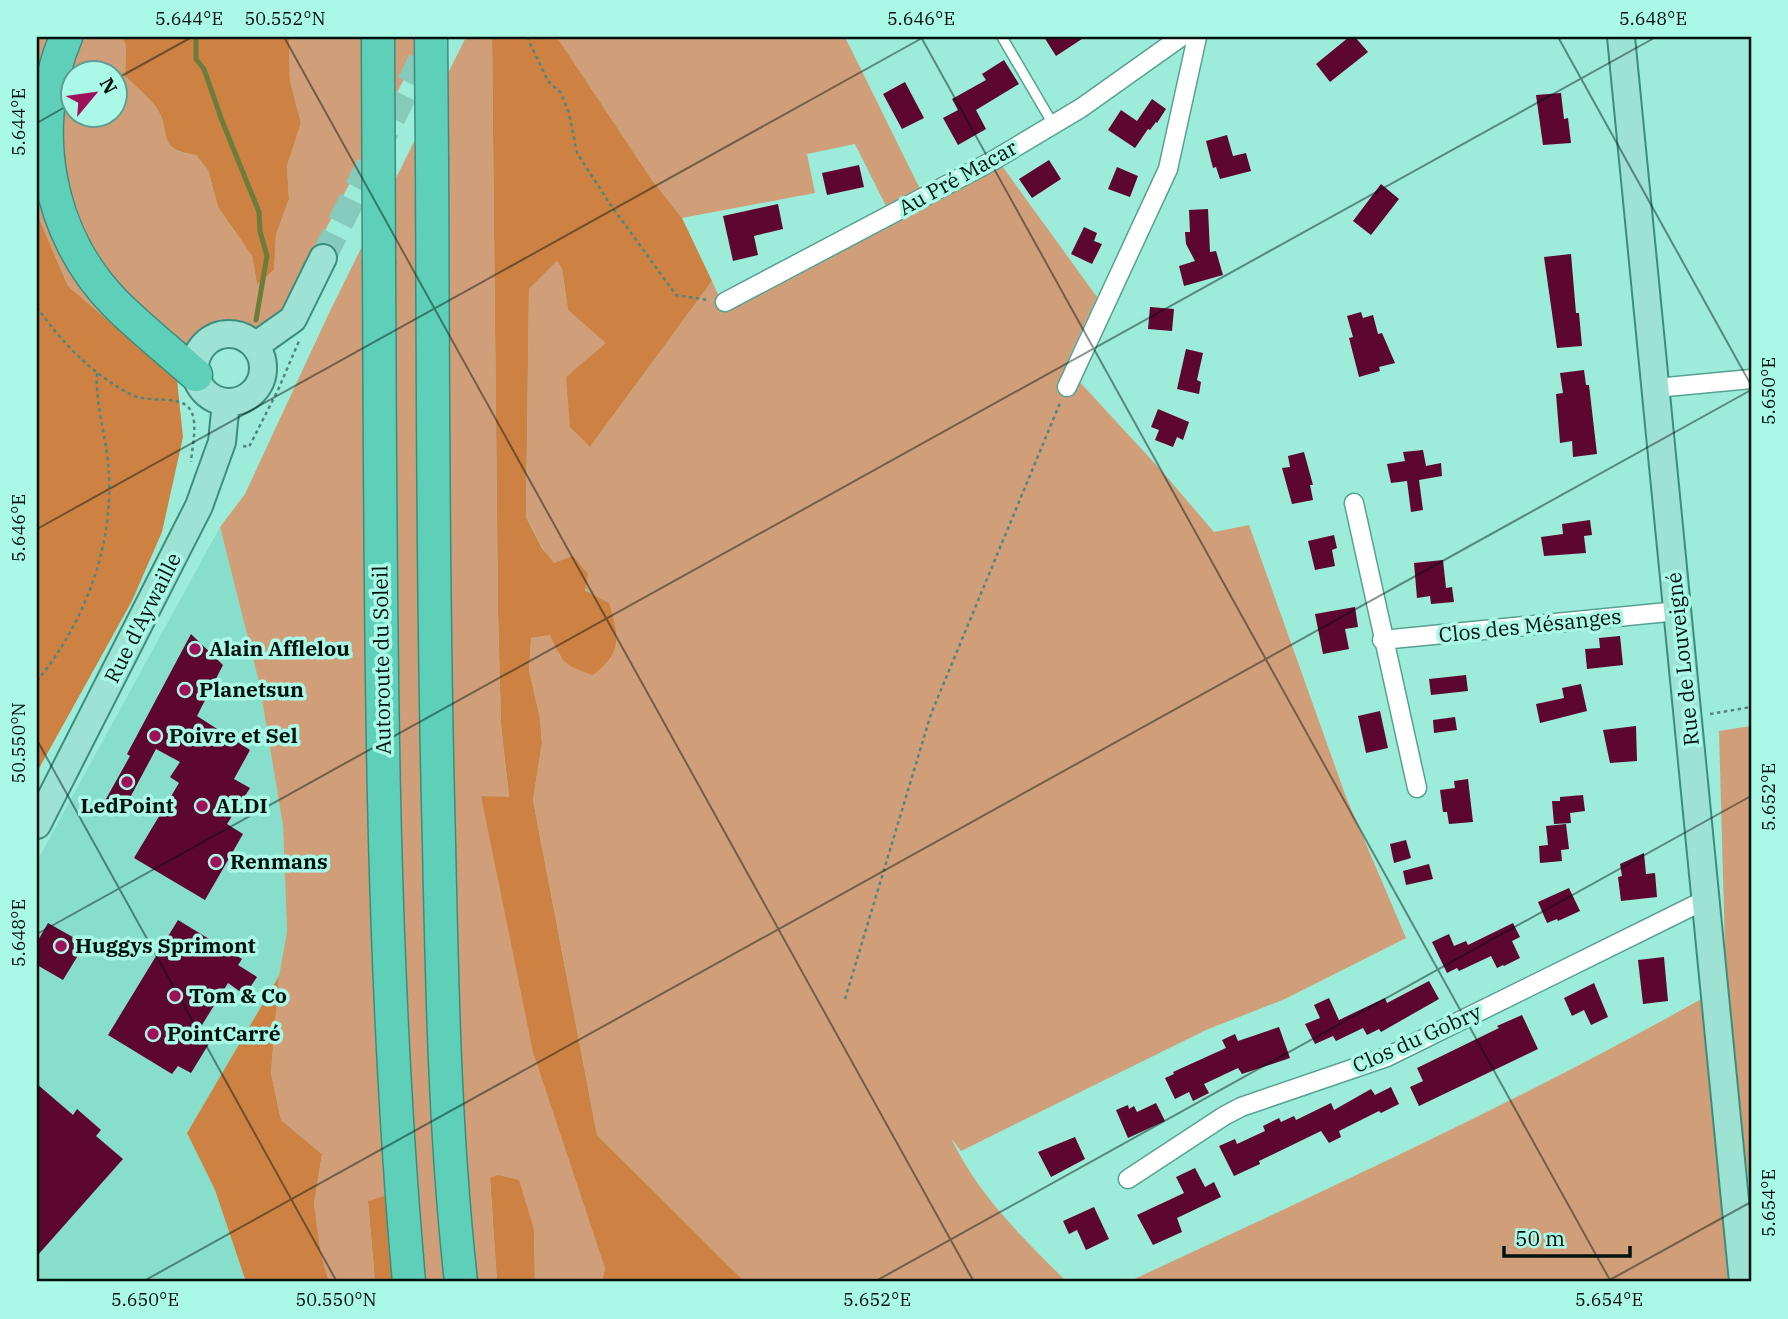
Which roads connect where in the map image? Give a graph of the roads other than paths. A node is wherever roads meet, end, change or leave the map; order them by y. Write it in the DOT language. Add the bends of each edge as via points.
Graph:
graph roads {
  1 [pos="66,37"];
  2 [pos="378,37"];
  3 [pos="431,37"];
  4 [pos="1002,37"];
  5 [pos="1181,37"];
  6 [pos="1197,37"];
  7 [pos="1621,37"];
  8 [pos="1053,124"];
  9 [pos="323,258"];
  10 [pos="725,302"];
  11 [pos="256,346"];
  12 [pos="196,374"];
  13 [pos="1751,379"];
  14 [pos="1067,387"];
  15 [pos="1656,388"];
  16 [pos="226,402"];
  17 [pos="1354,503"];
  18 [pos="1678,611"];
  19 [pos="1382,640"];
  20 [pos="1417,788"];
  21 [pos="37,825"];
  22 [pos="1707,900"];
  23 [pos="1128,1179"];
  24 [pos="409,1282"];
  25 [pos="461,1282"];
  26 [pos="1743,1282"];
  1 -- 12 [label="highway" via="46,112 53,192 66,231 86,268 115,303"];
  2 -- 24 [label="highway, Autoroute du Soleil, bridge" via="381,672 388,980"];
  3 -- 25 [label="highway, bridge" via="434,657 442,972"];
  4 -- 8 [label="lane"];
  5 -- 8 [label="street, Au Pré Macar"];
  6 -- 14 [label="street" via="1168,169"];
  7 -- 15 [label="main road, Rue de Louveigné"];
  8 -- 10 [label="street, Au Pré Macar"];
  9 -- 11 [label="main road" via="293,318"];
  11 -- 12 [label="main road" via="233,334 220,335 200,350"];
  11 -- 16 [label="main road" via="264,367 257,389 248,397"];
  12 -- 16 [label="main road" via="206,394"];
  13 -- 15 [label="street"];
  15 -- 18 [label="main road, Rue de Louveigné"];
  16 -- 21 [label="main road, Rue d'Aywaille" via="222,442 199,506"];
  17 -- 19 [label="street"];
  18 -- 19 [label="street, Clos des Mésanges"];
  18 -- 22 [label="main road, Rue de Louveigné"];
  19 -- 20 [label="street"];
  22 -- 23 [label="street, Clos du Gobry" via="1387,1056 1241,1107"];
  22 -- 26 [label="main road, Rue de Louveigné"];
}
